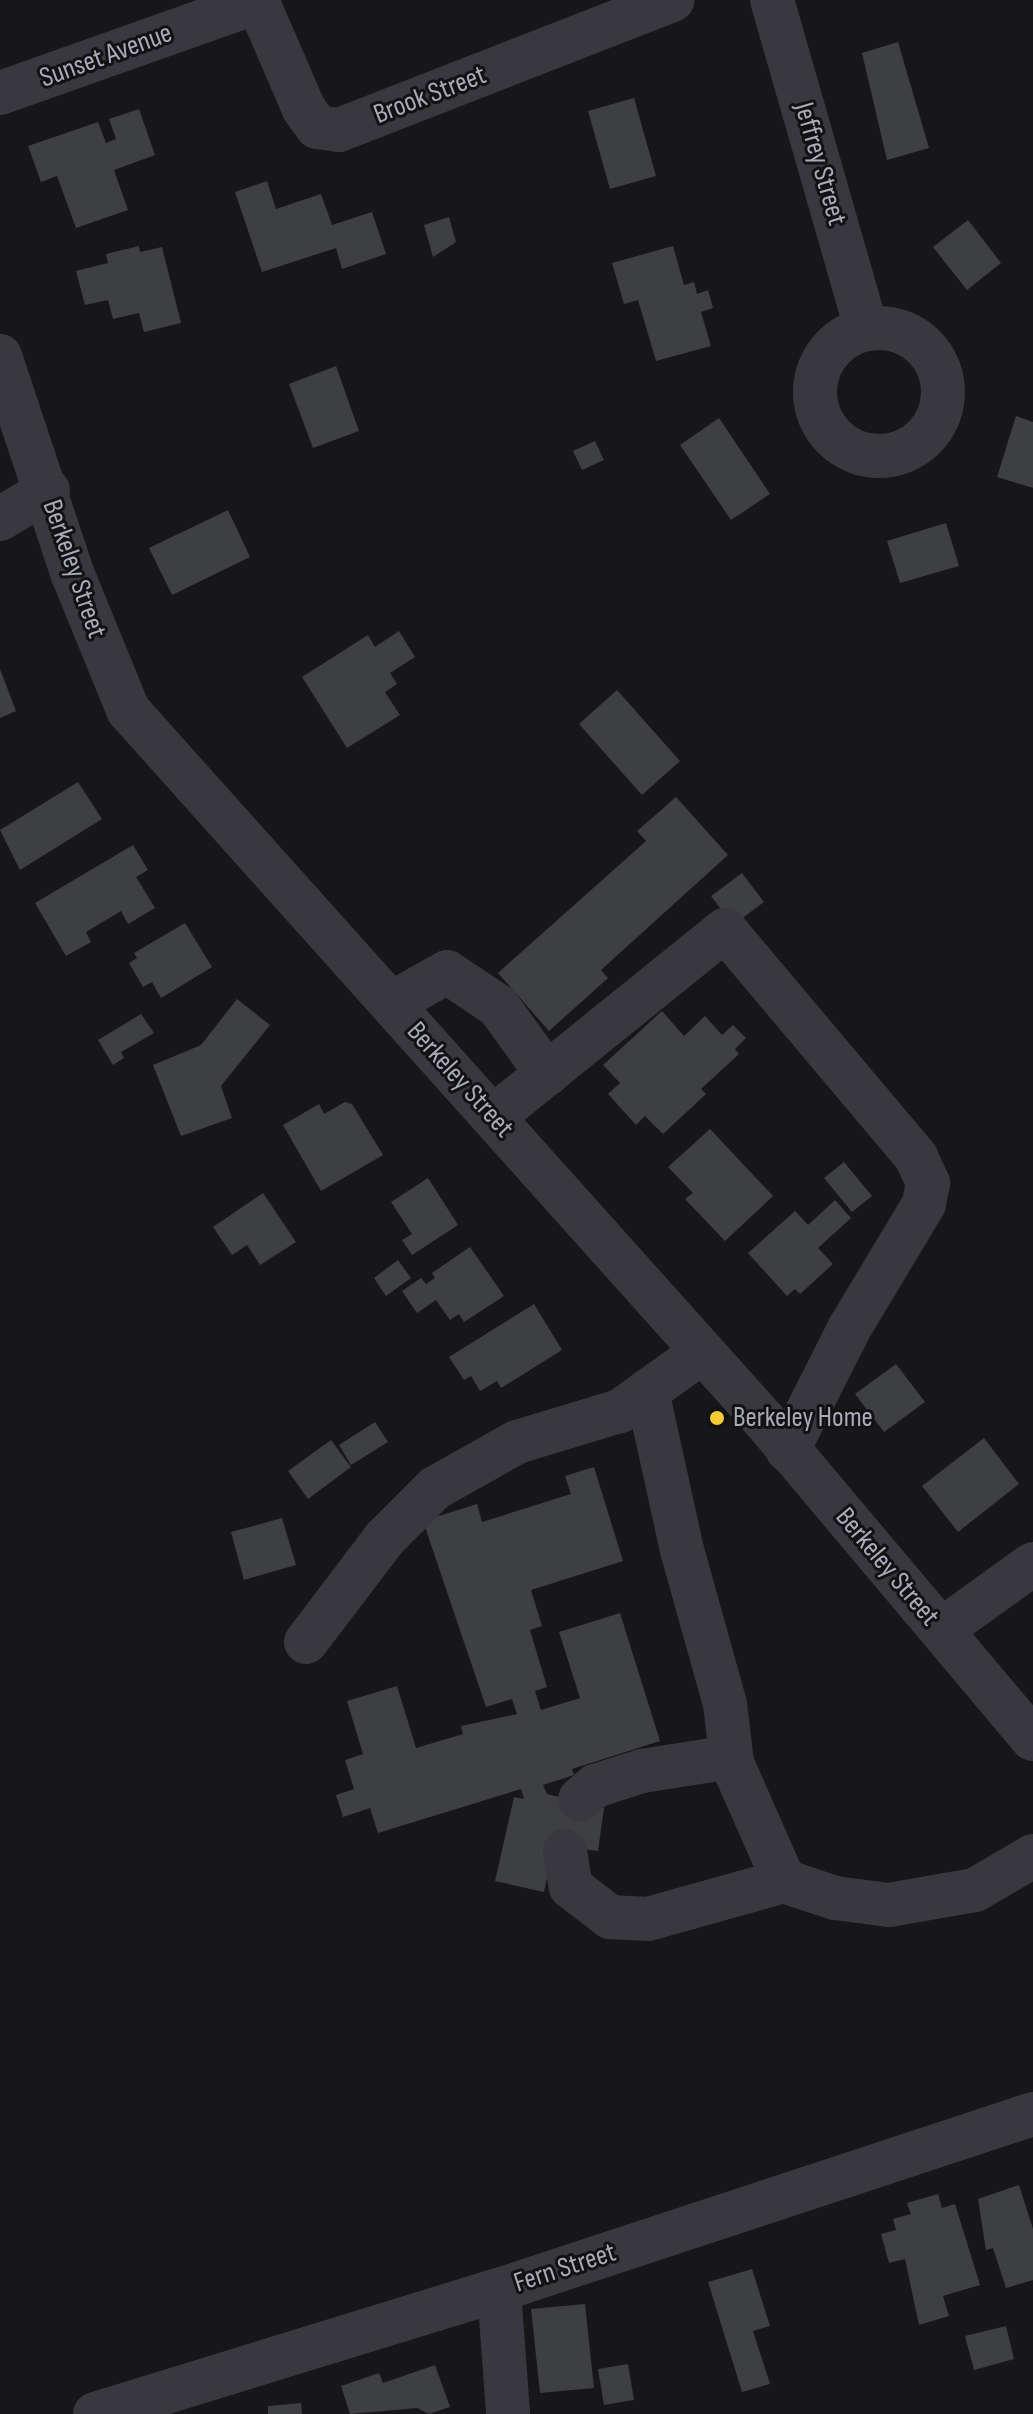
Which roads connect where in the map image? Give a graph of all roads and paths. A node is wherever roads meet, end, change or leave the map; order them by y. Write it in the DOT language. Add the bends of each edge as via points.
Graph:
graph roads {
  1 [pos="673,0"];
  2 [pos="772,0"];
  3 [pos="257,1"];
  4 [pos="0,93"];
  5 [pos="866,328"];
  6 [pos="0,356"];
  7 [pos="48,490"];
  8 [pos="0,519"];
  9 [pos="392,1003"];
  10 [pos="547,1074"];
  11 [pos="493,1117"];
  12 [pos="702,1352"];
  13 [pos="647,1391"];
  14 [pos="788,1450"];
  15 [pos="1033,1564"];
  16 [pos="941,1630"];
  17 [pos="306,1642"];
  18 [pos="1033,1739"];
  19 [pos="732,1763"];
  20 [pos="580,1799"];
  21 [pos="565,1851"];
  22 [pos="1033,1856"];
  23 [pos="784,1881"];
  24 [pos="1033,2114"];
  25 [pos="499,2290"];
  26 [pos="178,2402"];
  27 [pos="95,2414"];
  28 [pos="508,2414"];
  1 -- 3 [label="street, Brook Street" via="339,130 317,127 304,109"];
  2 -- 5 [label="street, Jeffrey Street"];
  3 -- 4 [label="street, Sunset Avenue"];
  6 -- 7 [label="street, Berkeley Street"];
  7 -- 8 [label="street"];
  7 -- 9 [label="street, Berkeley Street" via="73,575 128,710"];
  9 -- 10 [label="street" via="447,972 498,1006"];
  9 -- 11 [label="street, Berkeley Street"];
  10 -- 11 [label="street"];
  10 -- 14 [label="street" via="725,930 916,1157 928,1183 924,1204 849,1329"];
  11 -- 12 [label="street, Berkeley Street"];
  12 -- 13 [label="street"];
  12 -- 14 [label="street, Berkeley Street"];
  13 -- 17 [label="street" via="620,1411 517,1442 435,1488 385,1538"];
  13 -- 19 [label="street" via="682,1550 725,1704"];
  14 -- 16 [label="street, Berkeley Street"];
  15 -- 16 [label="street"];
  16 -- 18 [label="street, Berkeley Street"];
  19 -- 20 [label="street" via="718,1759 642,1771 595,1786"];
  19 -- 23 [label="street"];
  21 -- 23 [label="street" via="571,1887 610,1917 648,1919"];
  22 -- 23 [label="street" via="975,1890 932,1902 835,1898"];
  24 -- 25 [label="street, Fern Street"];
  25 -- 26 [label="street, Fern Street"];
  25 -- 28 [label="street"];
  26 -- 27 [label="street, Fern Street"];
}
